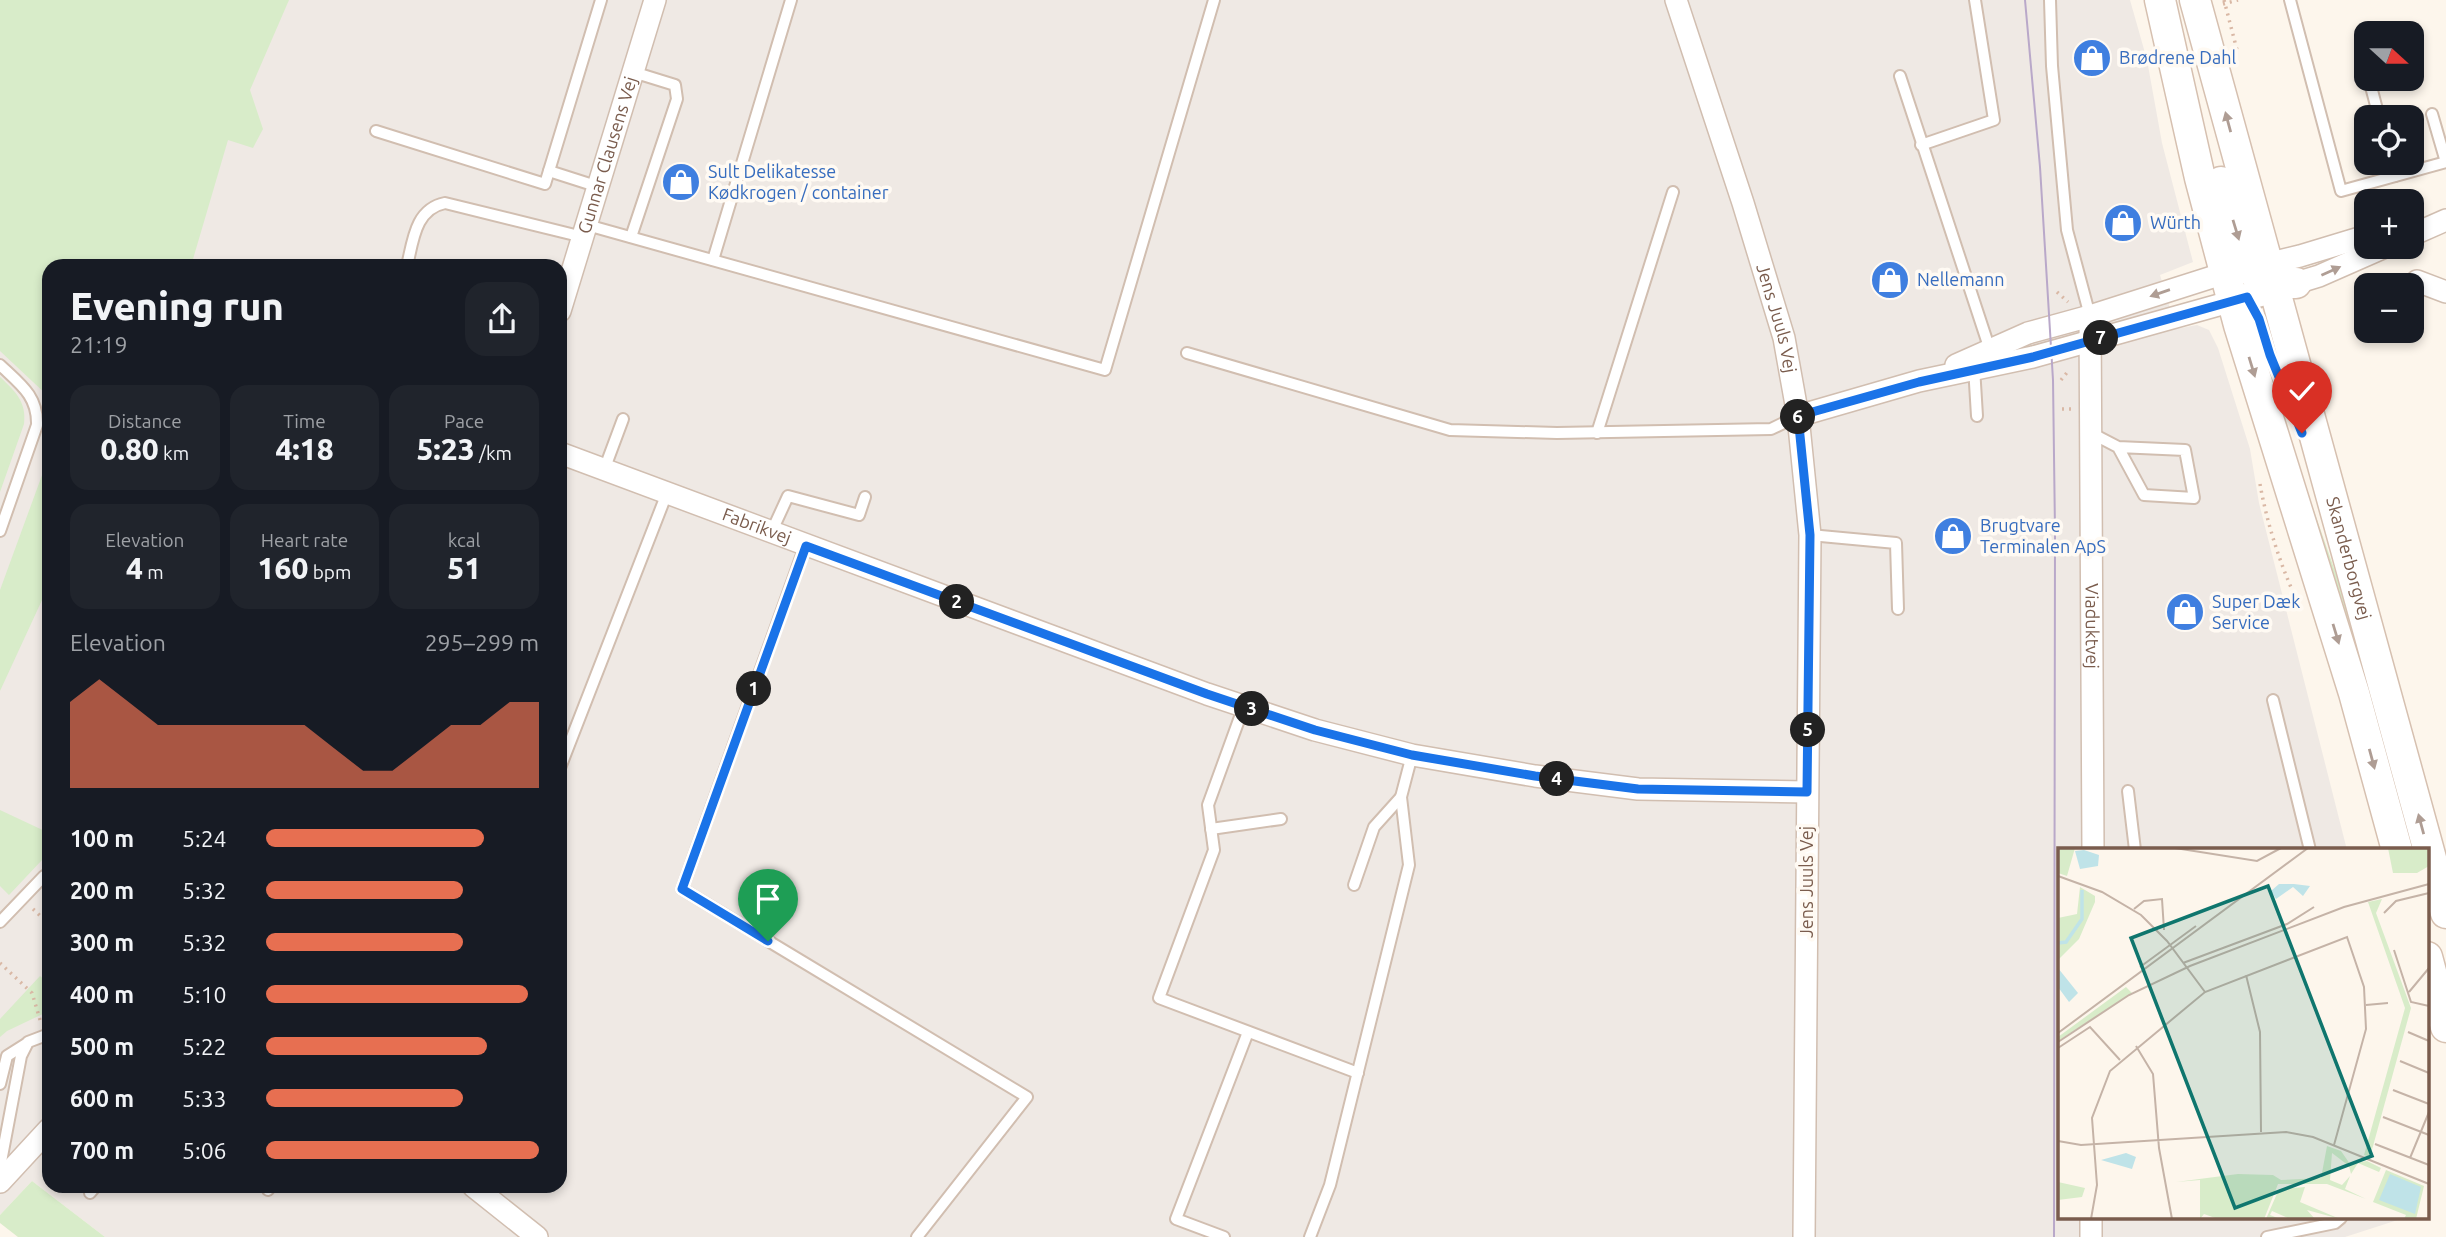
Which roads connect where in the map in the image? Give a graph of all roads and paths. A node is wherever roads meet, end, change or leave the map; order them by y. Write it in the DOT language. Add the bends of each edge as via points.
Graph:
graph roads {
  1 [pos="600,0"];
  2 [pos="655,0"];
  3 [pos="790,0"];
  4 [pos="1214,0"];
  5 [pos="1676,0"];
  6 [pos="1975,0"];
  7 [pos="2050,0"];
  8 [pos="2238,0"];
  9 [pos="2290,0"];
  10 [pos="2160,1"];
  11 [pos="2206,3"];
  12 [pos="633,72"];
  13 [pos="1900,76"];
  14 [pos="2432,114"];
  15 [pos="376,131"];
  16 [pos="1922,145"];
  17 [pos="2446,162"];
  18 [pos="549,171"];
  19 [pos="2395,176"];
  20 [pos="598,187"];
  21 [pos="1673,192"];
  22 [pos="2446,218"];
  23 [pos="2424,221"];
  24 [pos="2424,229"];
  25 [pos="585,231"];
  26 [pos="631,237"];
  27 [pos="2354,240"];
  28 [pos="409,259"];
  29 [pos="2358,259"];
  30 [pos="713,260"];
  31 [pos="2250,282"];
  32 [pos="2424,284"];
  33 [pos="567,289"];
  34 [pos="2446,292"];
  35 [pos="2090,316"];
  36 [pos="2091,341"];
  37 [pos="1187,353"];
  38 [pos="1983,361"];
  39 [pos="0,365"];
  40 [pos="1798,416"];
  41 [pos="1978,416"];
  42 [pos="623,419"];
  43 [pos="1598,433"];
  44 [pos="2091,433"];
  45 [pos="2118,446"];
  46 [pos="567,456"];
  47 [pos="604,470"];
  48 [pos="667,493"];
  49 [pos="865,497"];
  50 [pos="0,531"];
  51 [pos="771,533"];
  52 [pos="1810,535"];
  53 [pos="806,546"];
  54 [pos="1898,609"];
  55 [pos="2273,700"];
  56 [pos="1244,706"];
  57 [pos="567,750"];
  58 [pos="1412,755"];
  59 [pos="2128,791"];
  60 [pos="1807,792"];
  61 [pos="1401,797"];
  62 [pos="1282,820"];
  63 [pos="1211,830"];
  64 [pos="2093,848"];
  65 [pos="2135,848"];
  66 [pos="2310,848"];
  67 [pos="2396,848"];
  68 [pos="2428,848"];
  69 [pos="2428,848"];
  70 [pos="42,878"];
  71 [pos="1354,885"];
  72 [pos="22,899"];
  73 [pos="2446,913"];
  74 [pos="42,918"];
  75 [pos="0,922"];
  76 [pos="2428,961"];
  77 [pos="0,963"];
  78 [pos="41,1021"];
  79 [pos="2446,1027"];
  80 [pos="1248,1032"];
  81 [pos="42,1037"];
  82 [pos="28,1042"];
  83 [pos="1357,1073"];
  84 [pos="0,1084"];
  85 [pos="42,1137"];
  86 [pos="0,1167"];
  87 [pos="0,1182"];
  88 [pos="482,1193"];
  89 [pos="2339,1220"];
  90 [pos="537,1237"];
  91 [pos="917,1237"];
  92 [pos="1224,1237"];
  93 [pos="1310,1237"];
  94 [pos="1804,1237"];
  95 [pos="2267,1237"];
  1 -- 18 [label="lane"];
  2 -- 12 [label="street, Gunnar Clausens Vej"];
  3 -- 30 [label="lane"];
  4 -- 30 [label="lane" via="1105,370"];
  5 -- 40 [label="street, Jens Juuls Vej" via="1784,338"];
  6 -- 16 [label="lane" via="1994,120"];
  7 -- 35 [label="lane" via="2067,230"];
  8 -- 11 [label="path"];
  9 -- 19 [label="lane" via="2341,191"];
  10 -- 31 [label="main road, Skanderborgvej, one-way" via="2200,178"];
  31 -- 11 [label="main road, Skanderborgvej, one-way"];
  12 -- 20 [label="street, Gunnar Clausens Vej"];
  12 -- 26 [label="lane" via="676,85 677,99"];
  13 -- 16 [label="lane"];
  14 -- 17 [label="lane"];
  15 -- 18 [label="lane" via="545,184"];
  16 -- 38 [label="lane"];
  17 -- 19 [label="lane"];
  18 -- 20 [label="lane"];
  20 -- 25 [label="street, Gunnar Clausens Vej"];
  21 -- 43 [label="lane"];
  22 -- 23 [label="street"];
  22 -- 24 [label="street"];
  25 -- 26 [label="lane"];
  25 -- 28 [label="lane" via="445,203 433,205 419,221"];
  25 -- 33 [label="street, Gunnar Clausens Vej"];
  26 -- 30 [label="lane"];
  27 -- 31 [label="street" via="2300,257"];
  31 -- 29 [label="street, one-way" via="2319,276"];
  31 -- 35 [label="street, one-way"];
  31 -- 36 [label="street"];
  31 -- 67 [label="main road, Skanderborgvej, one-way"];
  69 -- 31 [label="main road, Skanderborgvej, one-way" via="2334,510"];
  32 -- 34 [label="street"];
  35 -- 36 [label="street, Viaduktvej"];
  35 -- 38 [label="street" via="2028,333"];
  36 -- 38 [label="street"];
  36 -- 44 [label="street, Viaduktvej"];
  37 -- 43 [label="lane" via="1450,430"];
  38 -- 40 [label="street"];
  38 -- 41 [label="lane"];
  39 -- 50 [label="lane" via="30,395 37,410 37,425"];
  40 -- 43 [label="lane" via="1771,429"];
  40 -- 52 [label="street, Jens Juuls Vej"];
  42 -- 47 [label="lane"];
  44 -- 45 [label="lane"];
  44 -- 64 [label="street, Viaduktvej"];
  45 -- 45 [label="lane" via="2185,450 2194,498 2144,495"];
  46 -- 47 [label="street, Fabrikvej"];
  47 -- 48 [label="street, Fabrikvej"];
  48 -- 51 [label="street, Fabrikvej"];
  48 -- 57 [label="lane"];
  49 -- 51 [label="lane" via="859,515 788,496"];
  51 -- 53 [label="street, Fabrikvej"];
  52 -- 54 [label="lane" via="1896,543"];
  52 -- 60 [label="street, Jens Juuls Vej"];
  53 -- 56 [label="street, Fabrikvej"];
  53 -- 91 [label="lane" via="682,889 1027,1097"];
  55 -- 66 [label="lane"];
  56 -- 58 [label="street, Fabrikvej"];
  56 -- 63 [label="lane" via="1208,806"];
  58 -- 60 [label="street, Fabrikvej" via="1638,789"];
  58 -- 61 [label="lane"];
  59 -- 65 [label="lane"];
  60 -- 94 [label="street, Jens Juuls Vej"];
  61 -- 71 [label="lane" via="1374,827"];
  61 -- 83 [label="lane" via="1409,865"];
  62 -- 63 [label="lane"];
  63 -- 80 [label="lane" via="1214,850 1159,998"];
  73 -- 68 [label="main road, Skanderborgvej, one-way"];
  70 -- 72 [label="lane"];
  72 -- 74 [label="path"];
  72 -- 75 [label="lane"];
  76 -- 79 [label="main road"];
  77 -- 78 [label="path" via="32,993"];
  80 -- 83 [label="lane"];
  80 -- 92 [label="lane" via="1176,1219"];
  81 -- 82 [label="lane"];
  82 -- 84 [label="lane" via="7,1056"];
  82 -- 86 [label="lane" via="21,1056"];
  83 -- 93 [label="lane" via="1330,1185"];
  85 -- 87 [label="street"];
  88 -- 90 [label="street"];
  89 -- 95 [label="lane"];
}
